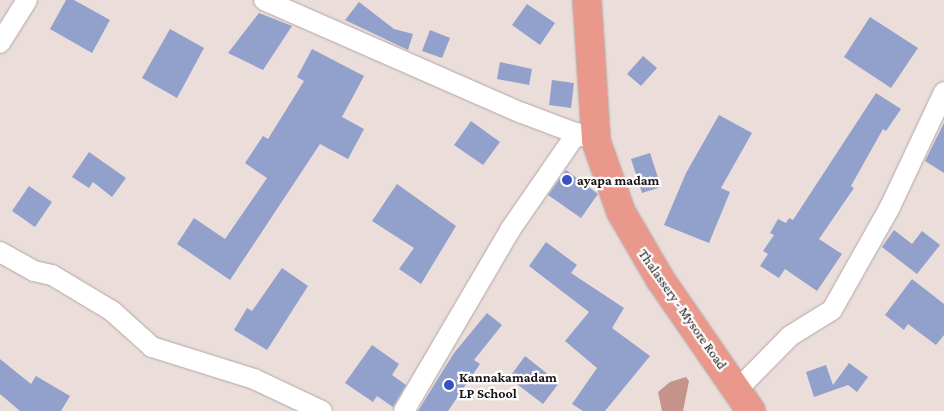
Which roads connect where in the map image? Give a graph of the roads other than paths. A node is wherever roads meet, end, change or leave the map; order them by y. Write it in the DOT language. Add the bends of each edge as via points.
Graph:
graph roads {
  1 [pos="27,0"];
  2 [pos="264,0"];
  3 [pos="588,0"];
  4 [pos="0,43"];
  5 [pos="944,92"];
  6 [pos="587,137"];
  7 [pos="0,252"];
  8 [pos="745,400"];
  9 [pos="299,407"];
  10 [pos="322,411"];
  11 [pos="404,411"];
  1 -- 4 [label="street"];
  2 -- 6 [label="street" via="522,113"];
  3 -- 6 [label="main road, Thalassery - Mysore Road"];
  5 -- 8 [label="street" via="890,207 832,310 790,336"];
  6 -- 8 [label="main road, Thalassery - Mysore Road" via="639,245"];
  6 -- 11 [label="street" via="510,230"];
  7 -- 9 [label="street" via="52,275 112,311 152,347 254,379"];
  9 -- 10 [label="street"];
}
